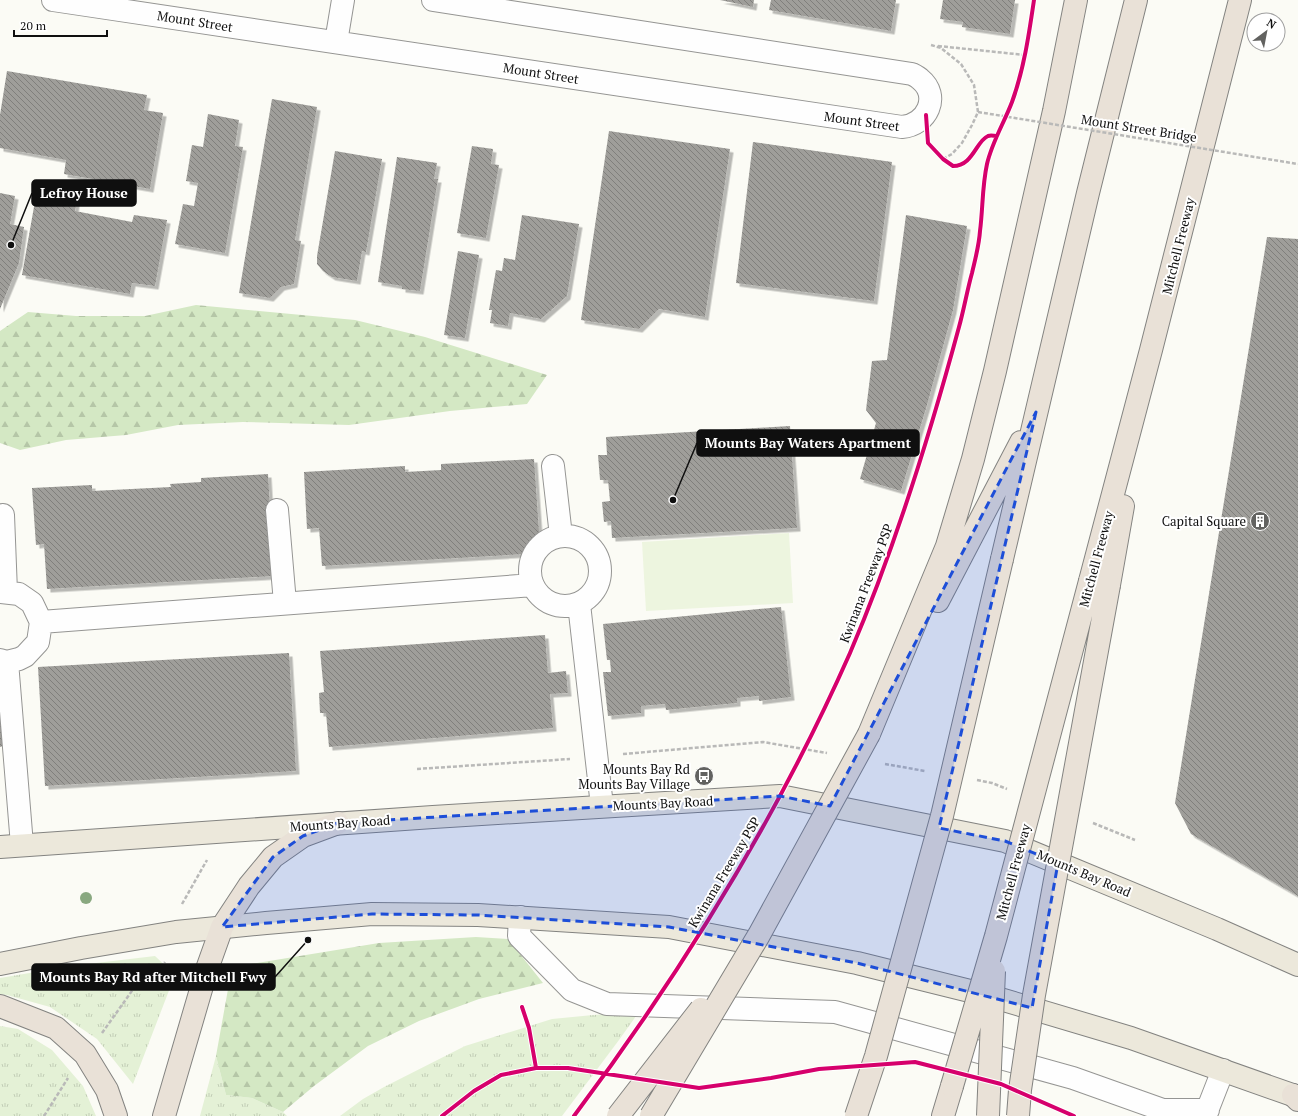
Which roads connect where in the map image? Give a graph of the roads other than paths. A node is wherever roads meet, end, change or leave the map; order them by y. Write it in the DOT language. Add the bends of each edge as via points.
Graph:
graph roads {
  1 [pos="53,0"];
  2 [pos="343,0"];
  3 [pos="433,0"];
  4 [pos="1076,0"];
  5 [pos="1136,0"];
  6 [pos="1240,0"];
  7 [pos="336,42"];
  8 [pos="1036,412"];
  9 [pos="553,466"];
  10 [pos="278,510"];
  11 [pos="3,515"];
  12 [pos="561,536"];
  13 [pos="956,548"];
  14 [pos="1099,583"];
  15 [pos="533,585"];
  16 [pos="3,592"];
  17 [pos="285,603"];
  18 [pos="579,604"];
  19 [pos="41,622"];
  20 [pos="4,661"];
  21 [pos="602,806"];
  22 [pos="338,823"];
  23 [pos="22,845"];
  24 [pos="0,847"];
  25 [pos="520,917"];
  26 [pos="222,927"];
  27 [pos="759,935"];
  28 [pos="996,936"];
  29 [pos="0,964"];
  30 [pos="1298,965"];
  31 [pos="0,1006"];
  32 [pos="1223,1070"];
  33 [pos="1296,1097"];
  34 [pos="1207,1113"];
  35 [pos="116,1116"];
  36 [pos="164,1116"];
  37 [pos="618,1116"];
  38 [pos="651,1116"];
  39 [pos="856,1116"];
  40 [pos="943,1116"];
  41 [pos="988,1116"];
  42 [pos="1018,1116"];
  1 -- 7 [label="street, Mount Street"];
  2 -- 7 [label="street"];
  3 -- 7 [label="street, Mount Street" via="912,74 920,78 926,86 930,97 929,107 926,115 917,124 902,128"];
  4 -- 13 [label="highway" via="1054,111 973,459"];
  5 -- 8 [label="highway"];
  6 -- 14 [label="highway, Mitchell Freeway" via="1151,350"];
  8 -- 13 [label="highway"];
  8 -- 39 [label="highway, bridge" via="942,816 876,1056"];
  9 -- 12 [label="street"];
  10 -- 17 [label="street"];
  11 -- 16 [label="street"];
  12 -- 15 [label="street" via="549,539 535,553 530,566"];
  12 -- 18 [label="street" via="578,538 591,547 600,566 598,586"];
  13 -- 27 [label="highway, bridge" via="869,734"];
  14 -- 28 [label="highway, Mitchell Freeway, bridge"];
  14 -- 42 [label="highway, bridge" via="1034,995"];
  15 -- 17 [label="street"];
  15 -- 18 [label="street" via="546,601 566,606"];
  16 -- 19 [label="street" via="18,594 32,603"];
  17 -- 19 [label="street"];
  18 -- 21 [label="street"];
  19 -- 20 [label="street" via="38,642 25,656"];
  20 -- 23 [label="street"];
  21 -- 22 [label="main road, Mounts Bay Road"];
  21 -- 30 [label="main road, Mounts Bay Road" via="780,796 1005,841"];
  22 -- 23 [label="main road, Mounts Bay Road"];
  22 -- 26 [label="highway" via="303,836 273,857"];
  23 -- 24 [label="main road, Mounts Bay Road"];
  25 -- 26 [label="main road" via="372,914"];
  25 -- 32 [label="main road" via="669,927 857,963 990,996 1131,1038"];
  25 -- 34 [label="street" via="519,936 572,990 607,1004 835,1012 1073,1078 1163,1110"];
  26 -- 29 [label="main road" via="168,933"];
  26 -- 36 [label="highway"];
  27 -- 37 [label="highway, bridge"];
  27 -- 38 [label="highway, bridge"];
  28 -- 40 [label="highway, Mitchell Freeway, bridge"];
  28 -- 41 [label="highway, bridge"];
  31 -- 35 [label="highway" via="56,1028 85,1054 107,1090"];
  32 -- 33 [label="main road"];
  32 -- 34 [label="street"];
}
